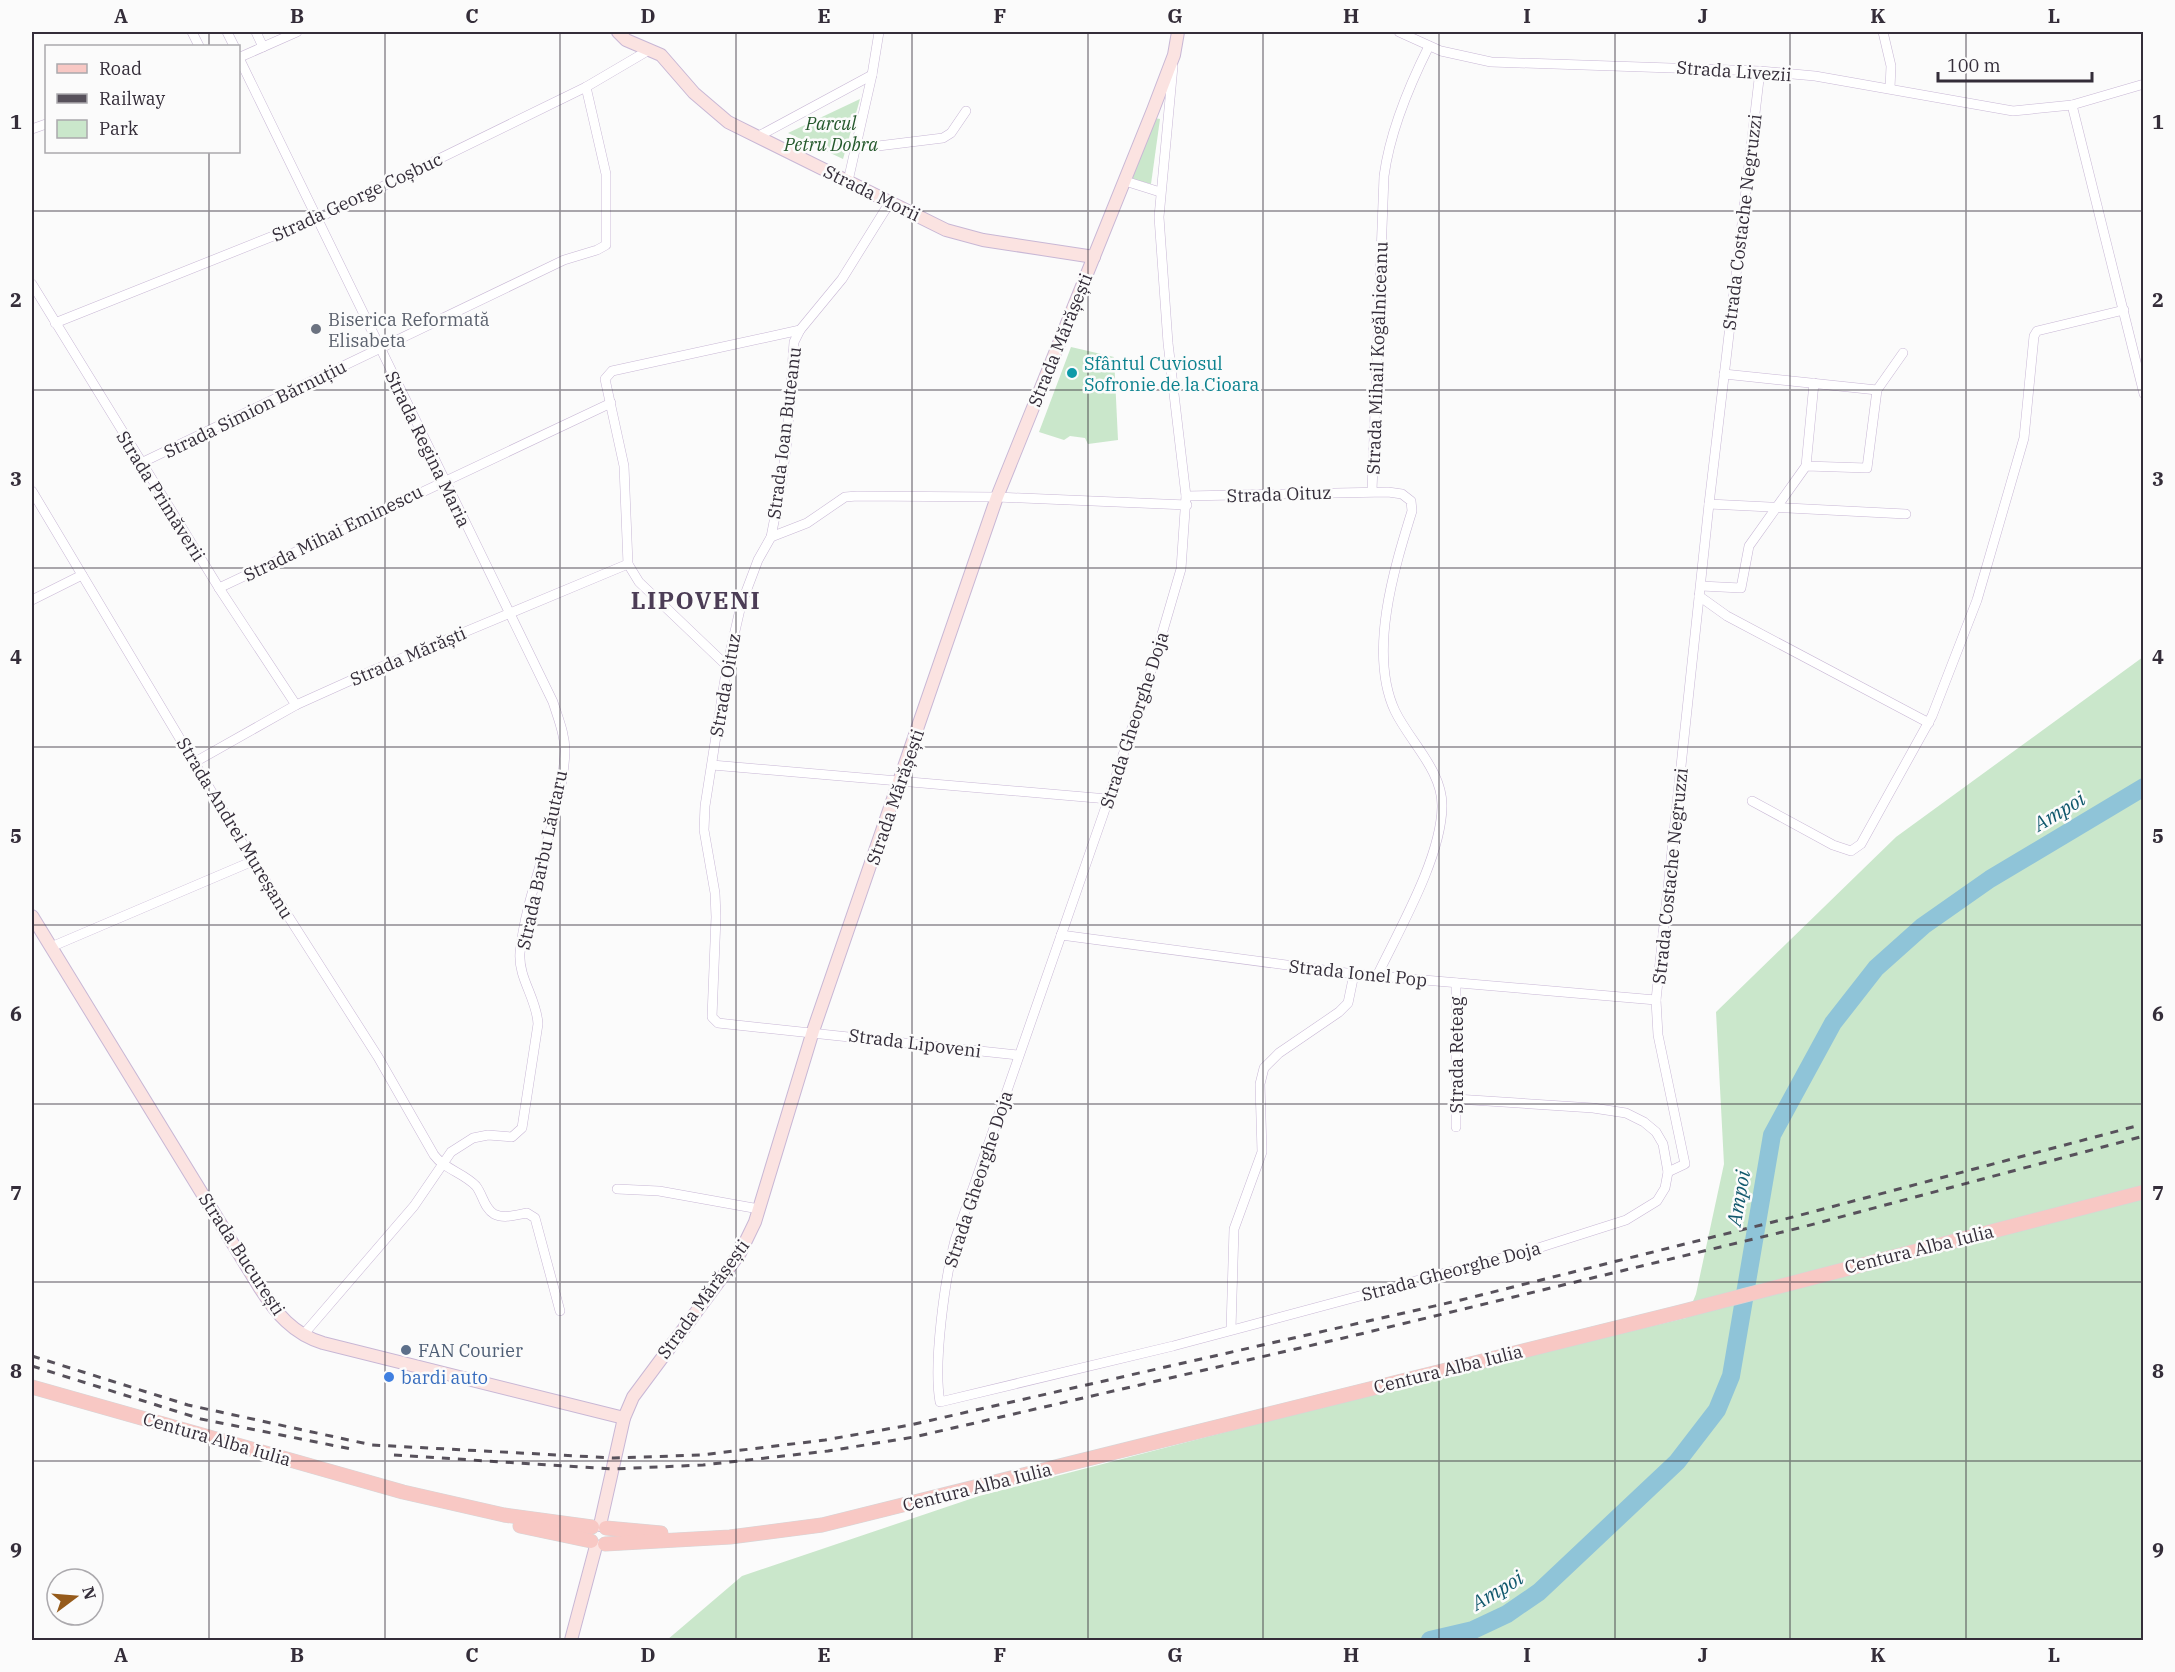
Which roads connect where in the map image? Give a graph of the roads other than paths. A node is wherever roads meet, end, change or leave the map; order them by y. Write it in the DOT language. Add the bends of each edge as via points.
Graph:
graph roads {
  1 [pos="256,32"];
  2 [pos="297,32"];
  3 [pos="618,32"];
  4 [pos="879,32"];
  5 [pos="1178,32"];
  6 [pos="1399,32"];
  7 [pos="1883,32"];
  8 [pos="1428,46"];
  9 [pos="263,47"];
  10 [pos="649,50"];
  11 [pos="1174,55"];
  12 [pos="240,58"];
  13 [pos="240,60"];
  14 [pos="1760,70"];
  15 [pos="872,75"];
  16 [pos="2144,84"];
  17 [pos="586,87"];
  18 [pos="1890,88"];
  19 [pos="2072,105"];
  20 [pos="966,111"];
  21 [pos="757,137"];
  22 [pos="857,144"];
  23 [pos="848,181"];
  24 [pos="1125,181"];
  25 [pos="1160,192"];
  26 [pos="890,202"];
  27 [pos="316,219"];
  28 [pos="1094,257"];
  29 [pos="32,284"];
  30 [pos="2124,310"];
  31 [pos="55,323"];
  32 [pos="800,330"];
  33 [pos="380,349"];
  34 [pos="1903,352"];
  35 [pos="1724,374"];
  36 [pos="1814,383"];
  37 [pos="1877,390"];
  38 [pos="2144,394"];
  39 [pos="611,403"];
  40 [pos="141,464"];
  41 [pos="1806,466"];
  42 [pos="444,480"];
  43 [pos="32,491"];
  44 [pos="1372,491"];
  45 [pos="996,497"];
  46 [pos="1186,501"];
  47 [pos="1709,504"];
  48 [pos="1775,509"];
  49 [pos="1906,514"];
  50 [pos="771,537"];
  51 [pos="628,564"];
  52 [pos="82,575"];
  53 [pos="1701,586"];
  54 [pos="219,588"];
  55 [pos="1699,596"];
  56 [pos="32,600"];
  57 [pos="507,613"];
  58 [pos="727,666"];
  59 [pos="296,705"];
  60 [pos="1929,723"];
  61 [pos="195,762"];
  62 [pos="712,765"];
  63 [pos="900,783"];
  64 [pos="1108,799"];
  65 [pos="1752,801"];
  66 [pos="253,861"];
  67 [pos="32,916"];
  68 [pos="1061,935"];
  69 [pos="51,947"];
  70 [pos="1354,974"];
  71 [pos="1377,976"];
  72 [pos="1456,983"];
  73 [pos="1656,1000"];
  74 [pos="813,1031"];
  75 [pos="1018,1055"];
  76 [pos="1456,1099"];
  77 [pos="1456,1127"];
  78 [pos="440,1164"];
  79 [pos="1668,1173"];
  80 [pos="617,1190"];
  81 [pos="2144,1192"];
  82 [pos="759,1209"];
  83 [pos="560,1311"];
  84 [pos="1231,1329"];
  85 [pos="303,1335"];
  86 [pos="32,1387"];
  87 [pos="624,1418"];
  88 [pos="598,1535"];
  89 [pos="572,1641"];
  1 -- 9 [label="street"];
  2 -- 9 [label="street"];
  3 -- 10 [label="street, Strada Morii"];
  4 -- 15 [label="street"];
  5 -- 11 [label="street, Strada Gheorghe Doja"];
  6 -- 8 [label="street, Strada Livezii"];
  7 -- 18 [label="street" via="1892,66"];
  8 -- 14 [label="street, Strada Livezii" via="1460,56 1521,64"];
  8 -- 44 [label="street, Strada Mihail Kogălniceanu" via="1387,153 1384,176"];
  9 -- 12 [label="street"];
  10 -- 17 [label="street, Strada George Coșbuc"];
  10 -- 21 [label="street, Strada Morii" via="661,55 728,122"];
  11 -- 24 [label="street, Strada Mărășești"];
  11 -- 25 [label="street, Strada Gheorghe Doja"];
  13 -- 27 [label="street, Strada Regina Maria"];
  14 -- 18 [label="street, Strada Livezii"];
  14 -- 35 [label="street, Strada Costache Negruzzi"];
  15 -- 21 [label="street"];
  15 -- 22 [label="street"];
  16 -- 19 [label="street, Strada Livezii"];
  17 -- 27 [label="street, Strada George Coșbuc"];
  17 -- 33 [label="street, Strada Simion Bărnuțiu" via="606,174 606,245 564,260"];
  18 -- 19 [label="street, Strada Livezii" via="2013,111"];
  19 -- 30 [label="street"];
  20 -- 22 [label="street" via="943,138 878,146"];
  21 -- 23 [label="street, Strada Morii"];
  22 -- 23 [label="street"];
  23 -- 26 [label="street, Strada Morii"];
  24 -- 25 [label="street"];
  24 -- 28 [label="street, Strada Mărășești"];
  25 -- 46 [label="street, Strada Gheorghe Doja" via="1168,343"];
  26 -- 28 [label="street, Strada Morii" via="960,235"];
  26 -- 32 [label="street, Strada Ioan Buteanu" via="842,279"];
  27 -- 31 [label="street, Strada George Coșbuc"];
  27 -- 33 [label="street, Strada Regina Maria"];
  28 -- 45 [label="street, Strada Mărășești"];
  29 -- 31 [label="street, Strada Primăverii"];
  30 -- 38 [label="street"];
  30 -- 60 [label="street" via="2037,331 2034,336 2024,438 1977,600"];
  31 -- 40 [label="street, Strada Primăverii"];
  32 -- 39 [label="street, Strada Ioan Buteanu" via="612,371 606,375"];
  32 -- 50 [label="street, Strada Ioan Buteanu" via="794,342 787,440"];
  33 -- 40 [label="street, Strada Simion Bărnuțiu"];
  33 -- 42 [label="street, Strada Regina Maria"];
  34 -- 37 [label="street"];
  35 -- 36 [label="street"];
  35 -- 47 [label="street, Strada Costache Negruzzi"];
  36 -- 37 [label="street"];
  36 -- 41 [label="street"];
  37 -- 41 [label="street" via="1867,468"];
  39 -- 42 [label="street, Strada Mihai Eminescu"];
  39 -- 51 [label="street" via="624,466"];
  40 -- 54 [label="street, Strada Primăverii"];
  41 -- 48 [label="street"];
  42 -- 54 [label="street, Strada Mihai Eminescu"];
  42 -- 57 [label="street, Strada Regina Maria"];
  43 -- 52 [label="street, Strada Andrei Mureșanu"];
  44 -- 46 [label="street, Strada Oituz"];
  44 -- 71 [label="street, Strada Mihail Kogălniceanu" via="1402,494 1411,501 1412,511 1391,580 1385,678 1395,710 1437,780 1442,807 1428,864"];
  45 -- 46 [label="street, Strada Oituz"];
  45 -- 50 [label="street, Strada Oituz" via="845,497 807,523"];
  45 -- 63 [label="street, Strada Mărășești"];
  46 -- 64 [label="street, Strada Gheorghe Doja" via="1177,587"];
  47 -- 48 [label="street"];
  47 -- 53 [label="street, Strada Costache Negruzzi"];
  48 -- 49 [label="street"];
  48 -- 53 [label="street" via="1749,546 1741,588"];
  50 -- 58 [label="street, Strada Oituz" via="741,605"];
  51 -- 57 [label="street, Strada Mărăști"];
  51 -- 58 [label="street" via="639,582"];
  52 -- 56 [label="street"];
  52 -- 61 [label="street, Strada Andrei Mureșanu"];
  53 -- 55 [label="street, Strada Costache Negruzzi"];
  54 -- 59 [label="street, Strada Primăverii"];
  55 -- 60 [label="street" via="1727,616"];
  55 -- 73 [label="street, Strada Costache Negruzzi"];
  57 -- 59 [label="street, Strada Mărăști"];
  57 -- 78 [label="street, Strada Barbu Lăutaru" via="552,702 564,743 559,792 533,884 520,954 538,1024 522,1128 512,1137 473,1138"];
  58 -- 62 [label="street, Strada Oituz"];
  59 -- 61 [label="street, Strada Mărăști"];
  60 -- 65 [label="street" via="1861,844 1851,851"];
  61 -- 66 [label="street, Strada Andrei Mureșanu"];
  62 -- 63 [label="street"];
  62 -- 74 [label="street, Strada Oituz" via="704,830 715,893 713,1021"];
  63 -- 64 [label="street"];
  63 -- 74 [label="street, Strada Mărășești"];
  64 -- 68 [label="street, Strada Gheorghe Doja"];
  66 -- 69 [label="street"];
  66 -- 78 [label="street, Strada Andrei Mureșanu" via="378,1057"];
  67 -- 69 [label="street, Strada București"];
  68 -- 70 [label="street, Strada Ionel Pop"];
  68 -- 75 [label="street, Strada Gheorghe Doja"];
  69 -- 85 [label="street, Strada București" via="270,1304"];
  70 -- 71 [label="street, Strada Ionel Pop"];
  70 -- 84 [label="street" via="1348,1003 1264,1068 1260,1084 1262,1152 1234,1229"];
  71 -- 72 [label="street, Strada Ionel Pop"];
  72 -- 73 [label="street, Strada Ionel Pop"];
  72 -- 76 [label="street, Strada Reteag"];
  73 -- 79 [label="street, Strada Costache Negruzzi" via="1658,1035 1685,1164"];
  74 -- 75 [label="street, Strada Lipoveni"];
  74 -- 82 [label="street, Strada Mărășești"];
  75 -- 84 [label="street, Strada Gheorghe Doja" via="950,1260 938,1370 940,1402"];
  76 -- 77 [label="street, Strada Reteag"];
  76 -- 79 [label="street" via="1626,1113 1656,1132 1663,1144"];
  78 -- 83 [label="street" via="475,1185 496,1215 532,1214"];
  78 -- 85 [label="street" via="414,1206"];
  79 -- 84 [label="street, Strada Gheorghe Doja" via="1657,1201 1626,1220 1535,1249"];
  80 -- 82 [label="street" via="659,1191"];
  81 -- 88 [label="main road, Centura Alba Iulia" via="1680,1312 822,1525 750,1533"];
  82 -- 87 [label="street, Strada Mărășești" via="740,1253 643,1381"];
  85 -- 87 [label="street, Strada București"];
  86 -- 88 [label="main road, Centura Alba Iulia" via="403,1492"];
  87 -- 88 [label="street, Strada Mărășești"];
  88 -- 89 [label="street, Strada Mărășești"];
}
